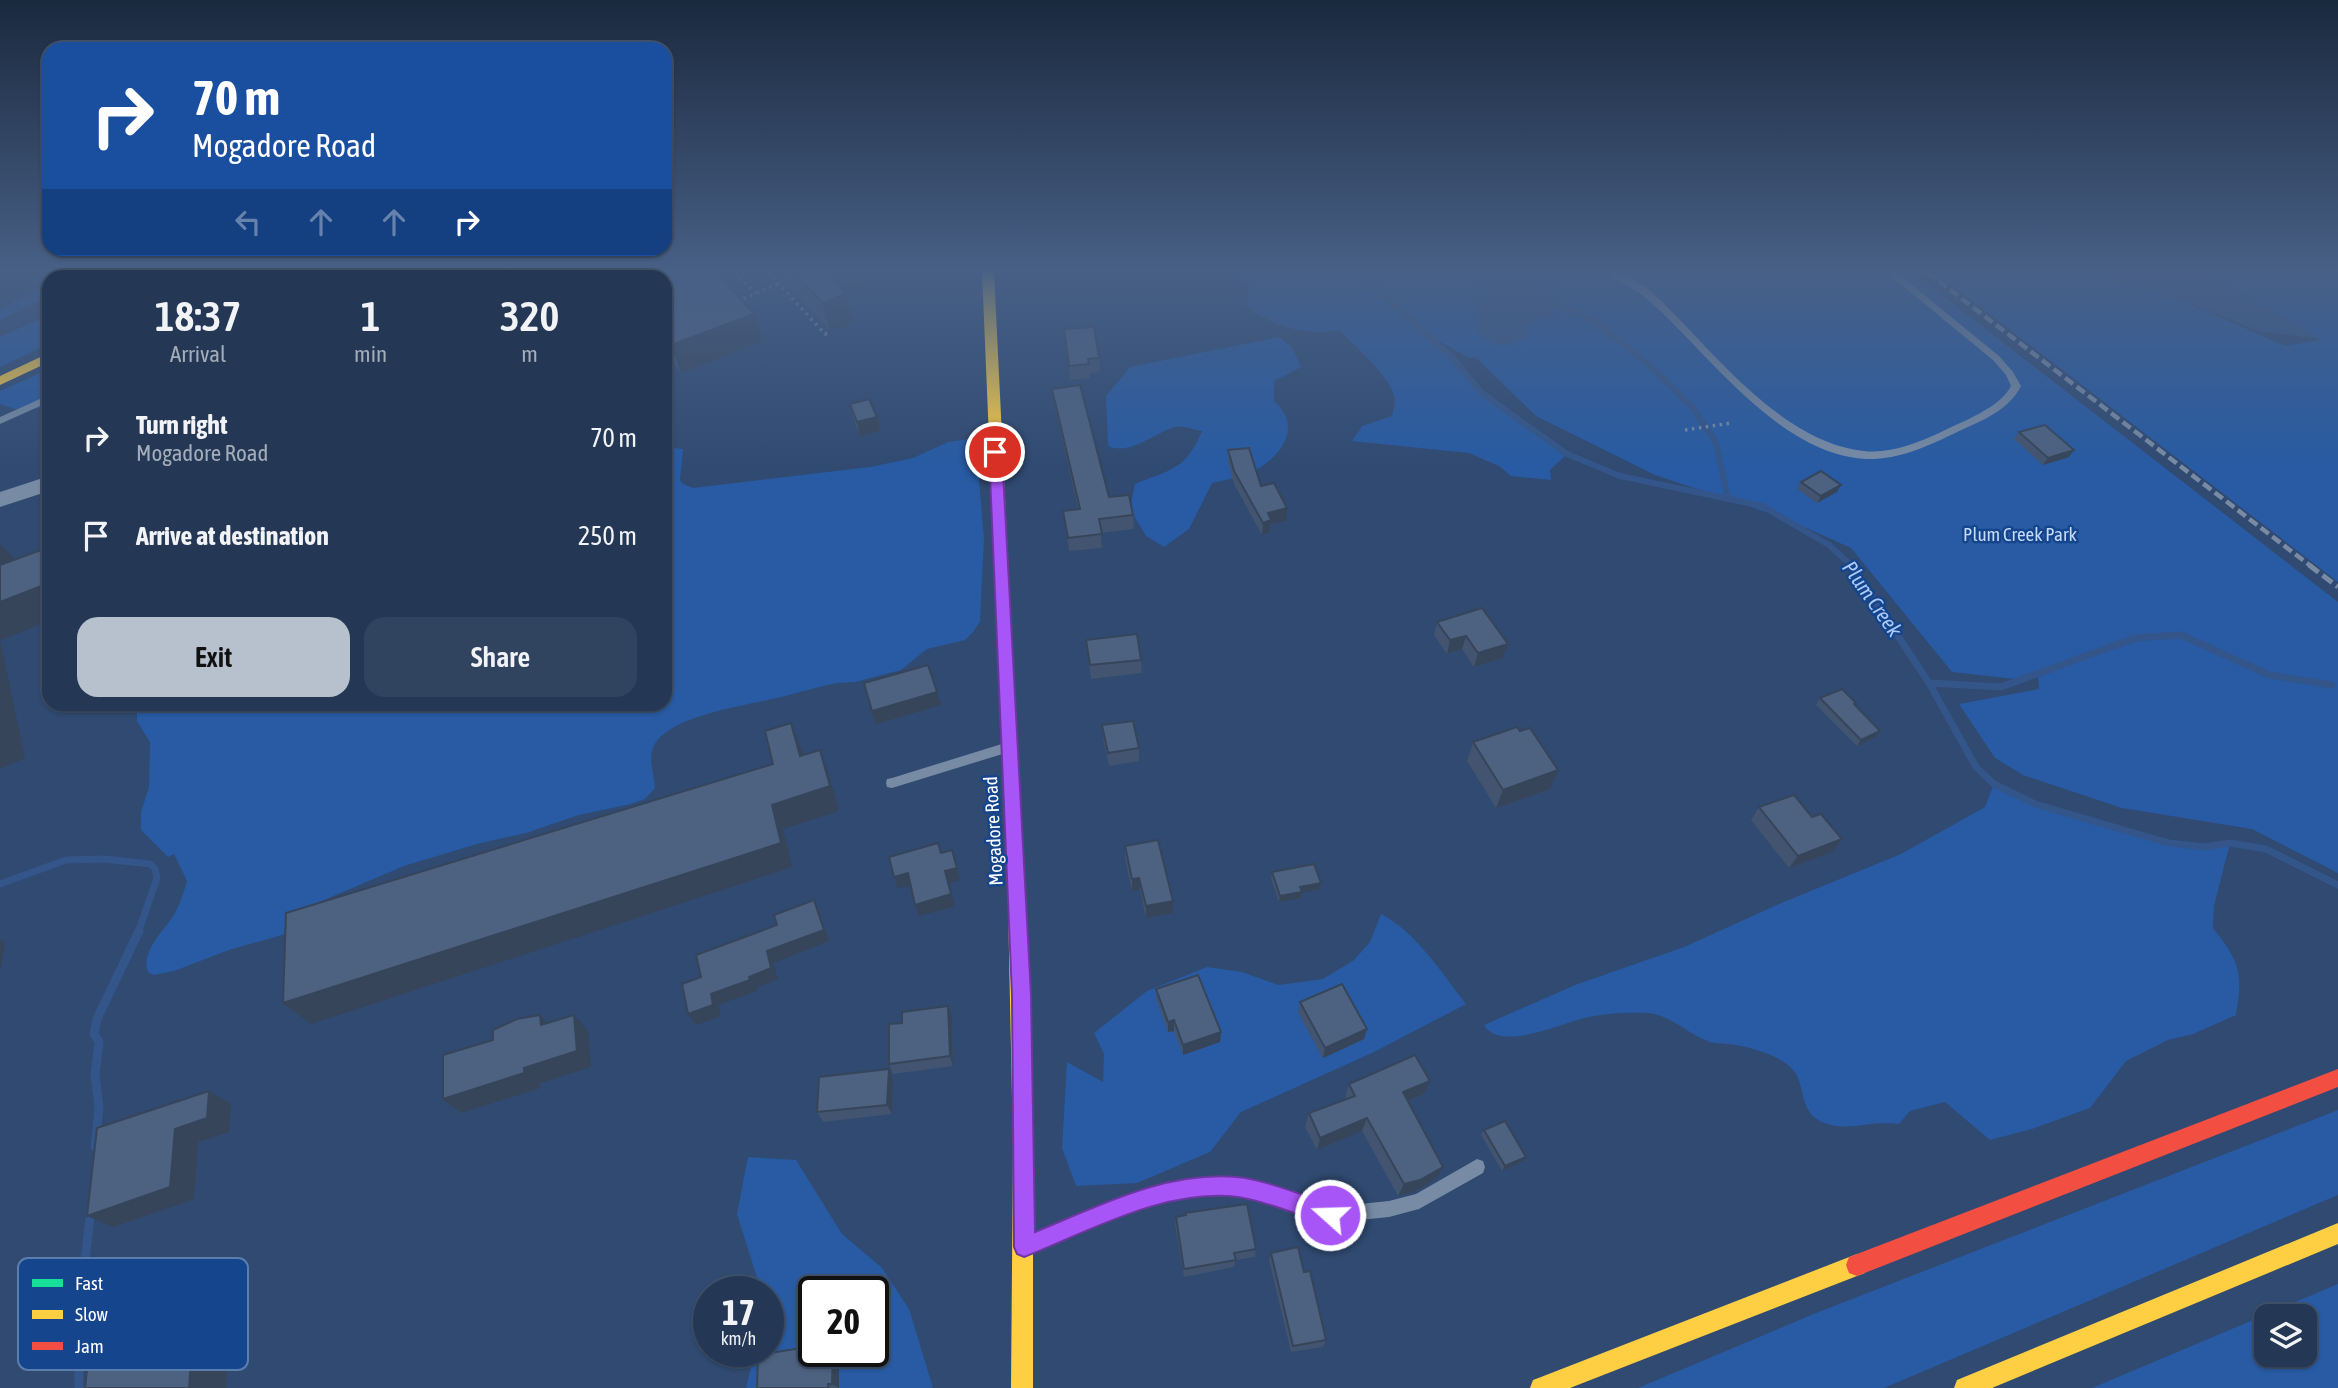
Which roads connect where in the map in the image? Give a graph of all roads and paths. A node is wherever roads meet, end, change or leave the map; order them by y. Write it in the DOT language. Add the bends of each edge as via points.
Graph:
graph roads {
  1 [pos="991,337"];
  2 [pos="1693,337"];
  3 [pos="1970,337"];
  4 [pos="42,360"];
  5 [pos="0,381"];
  6 [pos="42,401"];
  7 [pos="0,421"];
  8 [pos="1731,423"];
  9 [pos="1685,430"];
  10 [pos="42,485"];
  11 [pos="0,500"];
  12 [pos="1009,747"];
  13 [pos="891,783"];
  14 [pos="2338,1078"];
  15 [pos="1477,1167"];
  16 [pos="2338,1233"];
  17 [pos="1024,1247"];
  18 [pos="1022,1388"];
  19 [pos="1541,1388"];
  20 [pos="1965,1388"];
  1 -- 12 [label="street, Mogadore Road"];
  2 -- 3 [label="lane" via="1742,388 1790,426 1817,441 1871,455 1894,453 1997,408 2011,396 2016,386 2010,374"];
  4 -- 5 [label="street"];
  6 -- 7 [label="lane"];
  8 -- 9 [label="path"];
  10 -- 11 [label="street"];
  12 -- 13 [label="lane"];
  12 -- 17 [label="street, Mogadore Road" via="1021,995"];
  14 -- 19 [label="street"];
  15 -- 17 [label="lane" via="1419,1201 1330,1215 1239,1187 1195,1187 1141,1199"];
  16 -- 20 [label="street"];
  17 -- 18 [label="street, Mogadore Road"];
}
